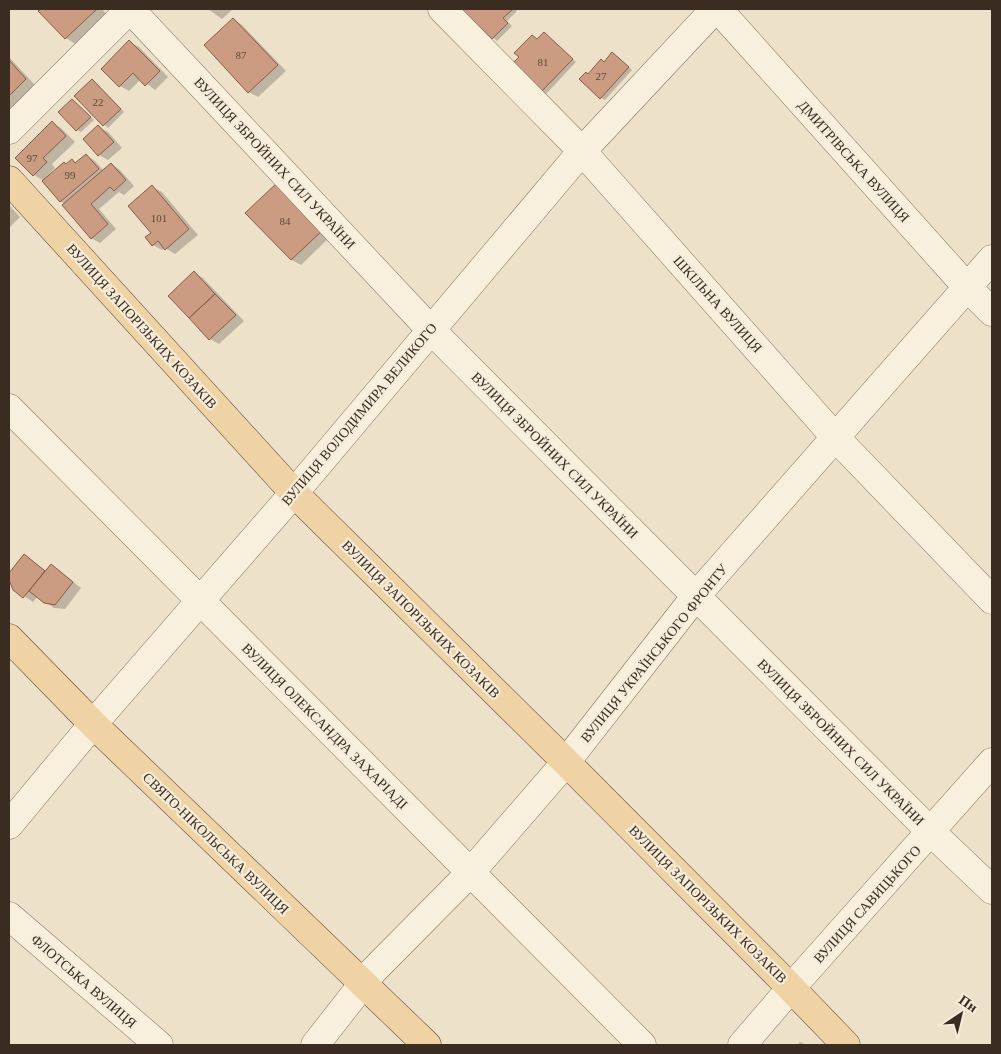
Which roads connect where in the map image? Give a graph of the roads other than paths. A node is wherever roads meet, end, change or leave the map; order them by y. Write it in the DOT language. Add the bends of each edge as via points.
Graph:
graph roads {
  1 [pos="130,9"];
  2 [pos="442,9"];
  3 [pos="716,9"];
  4 [pos="9,130"];
  5 [pos="582,151"];
  6 [pos="9,180"];
  7 [pos="992,259"];
  8 [pos="967,287"];
  9 [pos="992,312"];
  10 [pos="430,329"];
  11 [pos="9,408"];
  12 [pos="836,437"];
  13 [pos="286,501"];
  14 [pos="695,597"];
  15 [pos="201,600"];
  16 [pos="992,600"];
  17 [pos="9,638"];
  18 [pos="92,724"];
  19 [pos="566,762"];
  20 [pos="992,762"];
  21 [pos="9,825"];
  22 [pos="931,832"];
  23 [pos="470,874"];
  24 [pos="992,890"];
  25 [pos="9,916"];
  26 [pos="362,984"];
  27 [pos="791,988"];
  28 [pos="159,1045"];
  29 [pos="315,1045"];
  30 [pos="427,1045"];
  31 [pos="642,1045"];
  32 [pos="742,1045"];
  33 [pos="846,1045"];
  1 -- 4 [label="street"];
  1 -- 10 [label="street, ВУЛИЦЯ ЗБРОЙНИХ СИЛ УКРАЇНИ"];
  2 -- 5 [label="street, ШКІЛЬНА ВУЛИЦЯ"];
  3 -- 5 [label="street, ВУЛИЦЯ ВОЛОДИМИРА ВЕЛИКОГО"];
  3 -- 8 [label="street, ДМИТРІВСЬКА ВУЛИЦЯ"];
  5 -- 10 [label="street, ВУЛИЦЯ ВОЛОДИМИРА ВЕЛИКОГО"];
  5 -- 12 [label="street, ШКІЛЬНА ВУЛИЦЯ"];
  6 -- 13 [label="main road, ВУЛИЦЯ ЗАПОРІЗЬКИХ КОЗАКІВ"];
  7 -- 8 [label="street, ВУЛИЦЯ УКРАЇНСЬКОГО ФРОНТУ"];
  8 -- 9 [label="street, ДМИТРІВСЬКА ВУЛИЦЯ"];
  8 -- 12 [label="street, ВУЛИЦЯ УКРАЇНСЬКОГО ФРОНТУ"];
  10 -- 13 [label="street, ВУЛИЦЯ ВОЛОДИМИРА ВЕЛИКОГО"];
  10 -- 14 [label="street, ВУЛИЦЯ ЗБРОЙНИХ СИЛ УКРАЇНИ"];
  11 -- 15 [label="street, ВУЛИЦЯ ОЛЕКСАНДРА ЗАХАРІАДІ"];
  12 -- 14 [label="street, ВУЛИЦЯ УКРАЇНСЬКОГО ФРОНТУ"];
  12 -- 16 [label="street, ШКІЛЬНА ВУЛИЦЯ"];
  13 -- 15 [label="street, ВУЛИЦЯ ВОЛОДИМИРА ВЕЛИКОГО"];
  13 -- 19 [label="main road, ВУЛИЦЯ ЗАПОРІЗЬКИХ КОЗАКІВ"];
  14 -- 19 [label="street, ВУЛИЦЯ УКРАЇНСЬКОГО ФРОНТУ"];
  14 -- 22 [label="street, ВУЛИЦЯ ЗБРОЙНИХ СИЛ УКРАЇНИ"];
  15 -- 18 [label="street, ВУЛИЦЯ ВОЛОДИМИРА ВЕЛИКОГО"];
  15 -- 23 [label="street, ВУЛИЦЯ ОЛЕКСАНДРА ЗАХАРІАДІ"];
  17 -- 18 [label="main road, СВЯТО-НІКОЛЬСЬКА ВУЛИЦЯ"];
  18 -- 21 [label="street, ВУЛИЦЯ ВОЛОДИМИРА ВЕЛИКОГО"];
  18 -- 26 [label="main road, СВЯТО-НІКОЛЬСЬКА ВУЛИЦЯ"];
  19 -- 23 [label="street, ВУЛИЦЯ УКРАЇНСЬКОГО ФРОНТУ"];
  19 -- 27 [label="main road, ВУЛИЦЯ ЗАПОРІЗЬКИХ КОЗАКІВ"];
  20 -- 22 [label="street, ВУЛИЦЯ САВИЦЬКОГО"];
  22 -- 24 [label="street, ВУЛИЦЯ ЗБРОЙНИХ СИЛ УКРАЇНИ"];
  22 -- 27 [label="street, ВУЛИЦЯ САВИЦЬКОГО"];
  23 -- 26 [label="street, ВУЛИЦЯ УКРАЇНСЬКОГО ФРОНТУ"];
  23 -- 31 [label="street, ВУЛИЦЯ ОЛЕКСАНДРА ЗАХАРІАДІ"];
  25 -- 28 [label="street, ФЛОТСЬКА ВУЛИЦЯ"];
  26 -- 29 [label="street, ВУЛИЦЯ УКРАЇНСЬКОГО ФРОНТУ"];
  26 -- 30 [label="main road, СВЯТО-НІКОЛЬСЬКА ВУЛИЦЯ"];
  27 -- 32 [label="street, ВУЛИЦЯ САВИЦЬКОГО"];
  27 -- 33 [label="main road, ВУЛИЦЯ ЗАПОРІЗЬКИХ КОЗАКІВ"];
}
